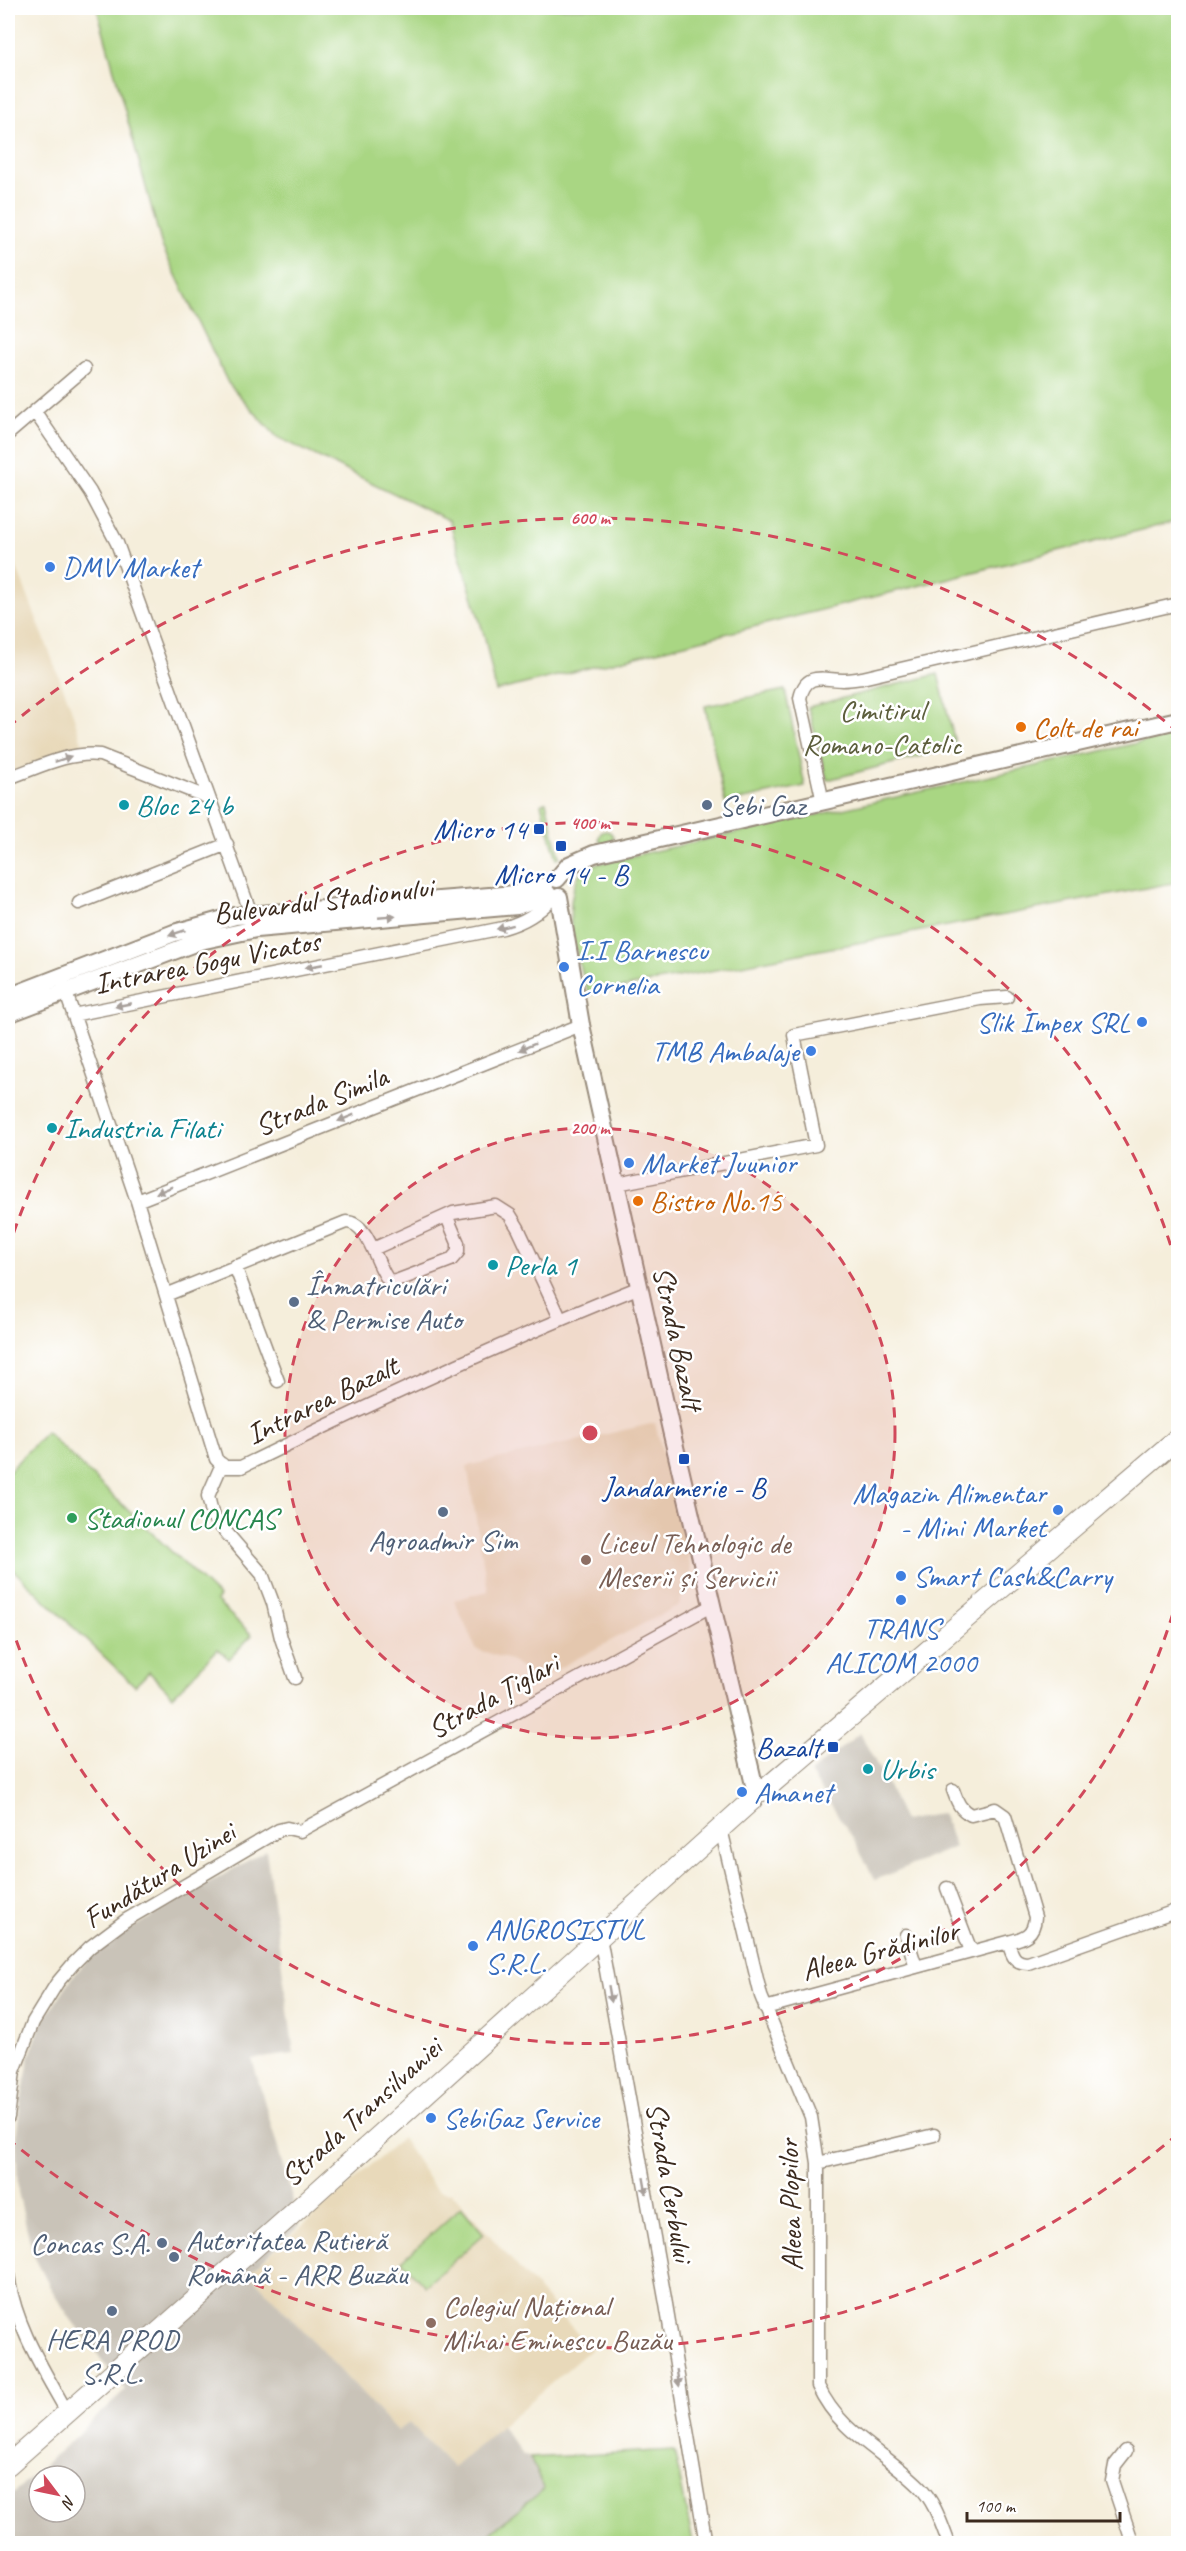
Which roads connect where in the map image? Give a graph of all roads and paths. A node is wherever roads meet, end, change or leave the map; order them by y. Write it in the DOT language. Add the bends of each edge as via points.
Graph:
graph roads {
  1 [pos="84,369"];
  2 [pos="35,412"];
  3 [pos="8,434"];
  4 [pos="1179,604"];
  5 [pos="1179,720"];
  6 [pos="8,778"];
  7 [pos="209,798"];
  8 [pos="823,802"];
  9 [pos="227,844"];
  10 [pos="554,889"];
  11 [pos="79,903"];
  12 [pos="254,921"];
  13 [pos="63,985"];
  14 [pos="8,997"];
  15 [pos="1007,998"];
  16 [pos="8,1014"];
  17 [pos="73,1015"];
  18 [pos="581,1025"];
  19 [pos="617,1184"];
  20 [pos="137,1201"];
  21 [pos="447,1217"];
  22 [pos="373,1249"];
  23 [pos="235,1266"];
  24 [pos="640,1287"];
  25 [pos="166,1295"];
  26 [pos="560,1318"];
  27 [pos="278,1381"];
  28 [pos="1179,1438"];
  29 [pos="223,1466"];
  30 [pos="711,1606"];
  31 [pos="295,1678"];
  32 [pos="953,1790"];
  33 [pos="757,1793"];
  34 [pos="721,1829"];
  35 [pos="300,1831"];
  36 [pos="947,1888"];
  37 [pos="1179,1910"];
  38 [pos="906,1935"];
  39 [pos="600,1937"];
  40 [pos="1008,1942"];
  41 [pos="971,1951"];
  42 [pos="916,1967"];
  43 [pos="765,2008"];
  44 [pos="8,2118"];
  45 [pos="934,2135"];
  46 [pos="818,2163"];
  47 [pos="8,2274"];
  48 [pos="67,2412"];
  49 [pos="1126,2451"];
  50 [pos="8,2465"];
  51 [pos="706,2544"];
  52 [pos="949,2544"];
  53 [pos="1133,2544"];
  1 -- 2 [label="street"];
  2 -- 3 [label="street"];
  2 -- 7 [label="street" via="107,520"];
  4 -- 8 [label="street" via="862,678 810,680 803,686 800,698"];
  5 -- 8 [label="main road"];
  6 -- 7 [label="street, one-way" via="76,754 100,755"];
  7 -- 9 [label="street"];
  8 -- 10 [label="main road" via="594,854 576,861"];
  9 -- 11 [label="street"];
  9 -- 12 [label="street"];
  10 -- 12 [label="main road, Bulevardul Stadionului"];
  10 -- 17 [label="street, Intrarea Gogu Vicatos, one-way" via="535,915 503,928"];
  10 -- 18 [label="main road, Strada Bazalt"];
  12 -- 13 [label="main road, Bulevardul Stadionului" via="235,916 195,926"];
  13 -- 14 [label="main road, Bulevardul Stadionului"];
  13 -- 16 [label="main road, Bulevardul Stadionului"];
  13 -- 17 [label="street, Intrarea Gogu Vicatos"];
  15 -- 19 [label="street" via="980,999 794,1035 816,1145"];
  17 -- 20 [label="street, Intrarea Gogu Vicatos"];
  18 -- 19 [label="main road, Strada Bazalt"];
  18 -- 20 [label="street, Strada Simila, one-way"];
  19 -- 24 [label="main road, Strada Bazalt"];
  20 -- 25 [label="street"];
  21 -- 22 [label="street"];
  21 -- 22 [label="street" via="458,1244 458,1252 451,1260 390,1282"];
  21 -- 26 [label="street" via="496,1206 510,1215"];
  22 -- 23 [label="street" via="357,1225 346,1222"];
  23 -- 25 [label="street"];
  23 -- 27 [label="street"];
  24 -- 26 [label="street, Intrarea Bazalt"];
  24 -- 30 [label="main road, Strada Bazalt"];
  25 -- 29 [label="street" via="216,1459"];
  26 -- 29 [label="street, Intrarea Bazalt" via="241,1467"];
  28 -- 33 [label="main road, Strada Transilvaniei"];
  29 -- 31 [label="street" via="208,1496 213,1517 262,1574"];
  30 -- 33 [label="main road, Strada Bazalt"];
  30 -- 35 [label="street, Strada Țiglari"];
  32 -- 40 [label="street, Aleea Grădinilor" via="960,1807 971,1815 988,1809 999,1810 1005,1816 1035,1917 1025,1938"];
  33 -- 34 [label="main road, Strada Transilvaniei"];
  34 -- 39 [label="main road, Strada Transilvaniei"];
  34 -- 43 [label="street, Aleea Plopilor"];
  35 -- 44 [label="street, Fundătura Uzinei" via="279,1830 126,1920 90,1947 57,1983 33,2022 14,2071"];
  36 -- 41 [label="street"];
  37 -- 40 [label="street" via="1028,1963 1015,1959"];
  38 -- 42 [label="street"];
  39 -- 48 [label="main road, Strada Transilvaniei"];
  39 -- 51 [label="street, Strada Cerbului, one-way"];
  40 -- 41 [label="street, Aleea Grădinilor"];
  41 -- 42 [label="street, Aleea Grădinilor"];
  42 -- 43 [label="street, Aleea Grădinilor"];
  43 -- 46 [label="street, Aleea Plopilor" via="811,2117"];
  45 -- 46 [label="street"];
  46 -- 52 [label="street, Aleea Plopilor" via="818,2386 839,2420 920,2487 934,2506"];
  47 -- 48 [label="street" via="27,2339"];
  48 -- 50 [label="main road, Strada Transilvaniei"];
  49 -- 53 [label="street" via="1115,2465 1112,2481"];
}
